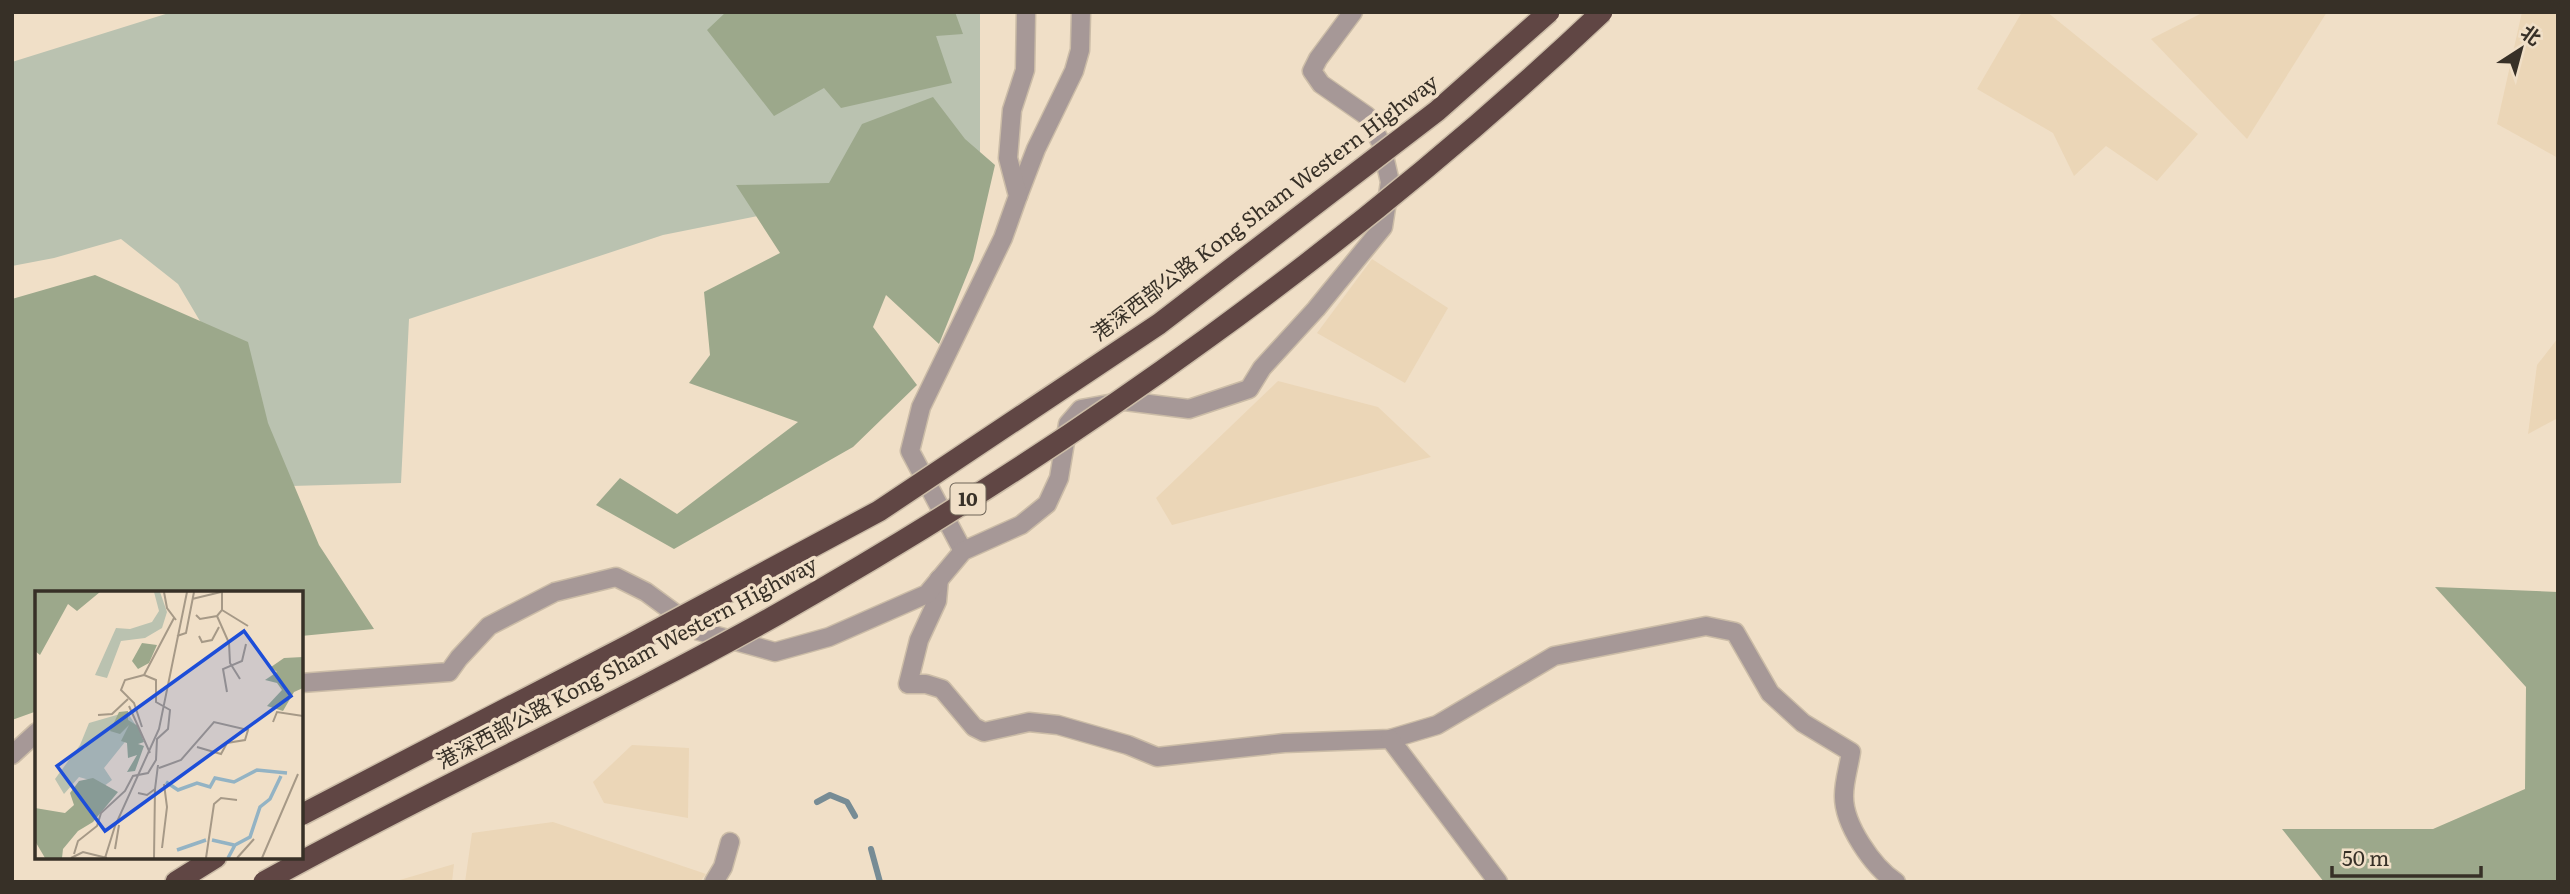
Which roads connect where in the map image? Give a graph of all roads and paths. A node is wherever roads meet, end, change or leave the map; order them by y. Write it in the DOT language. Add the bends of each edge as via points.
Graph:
graph roads {
  1 [pos="1026,12"];
  2 [pos="1081,12"];
  3 [pos="1353,12"];
  4 [pos="1549,12"];
  5 [pos="1602,12"];
  6 [pos="1018,196"];
  7 [pos="963,551"];
  8 [pos="939,579"];
  9 [pos="303,683"];
  10 [pos="35,734"];
  11 [pos="1390,739"];
  12 [pos="12,755"];
  13 [pos="303,814"];
  14 [pos="730,842"];
  15 [pos="213,859"];
  16 [pos="176,882"];
  17 [pos="264,882"];
  18 [pos="714,882"];
  19 [pos="1498,882"];
  20 [pos="1896,882"];
  1 -- 6 [label="street" via="1025,70 1012,110 1009,158"];
  2 -- 6 [label="street" via="1074,71"];
  3 -- 7 [label="street" via="1312,71 1321,84 1367,116 1381,143 1390,182 1383,227 1249,388 1189,409 1125,401 1081,409 1068,424 1059,478 1047,505 1021,525"];
  4 -- 13 [label="highway, 港深西部公路 Kong Sham Western Highway / 10, bridge" via="1437,111 1159,324 879,512"];
  5 -- 17 [label="highway, 港深西部公路 Kong Sham Western Highway / 10, bridge" via="1462,137 1315,256 1027,462 778,614"];
  6 -- 7 [label="street" via="1003,238 921,407 910,451"];
  7 -- 8 [label="street"];
  8 -- 9 [label="street" via="927,594 829,637 775,652 699,631 646,592 616,577 555,592 489,626 449,672"];
  8 -- 11 [label="street" via="937,601 919,640 908,684 942,688 974,727 984,732 1029,722 1058,725 1157,757 1284,743"];
  10 -- 12 [label="street"];
  11 -- 19 [label="street"];
  11 -- 20 [label="street" via="1437,725 1554,656 1706,626 1735,632 1770,693 1803,723 1851,752 1843,797 1856,837 1883,874"];
  14 -- 18 [label="street"];
  15 -- 16 [label="highway"];
}
